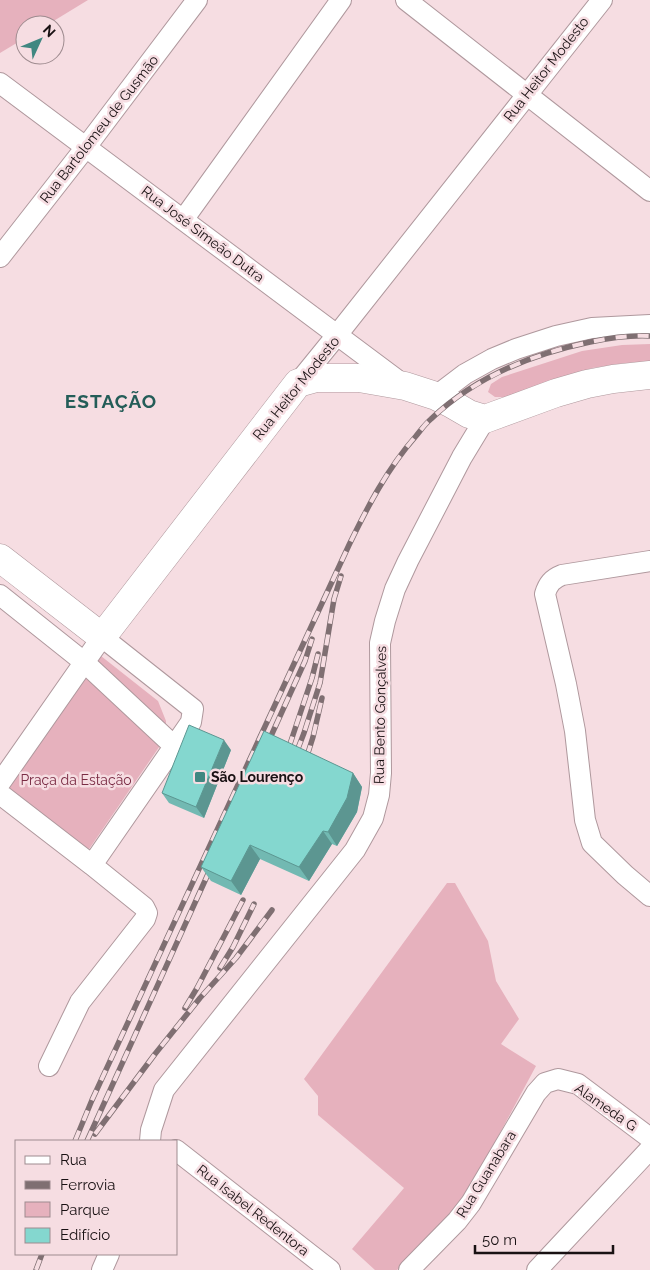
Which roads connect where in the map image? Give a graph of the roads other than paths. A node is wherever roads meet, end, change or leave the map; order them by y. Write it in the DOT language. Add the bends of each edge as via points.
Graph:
graph roads {
  1 [pos="197,0"];
  2 [pos="341,0"];
  3 [pos="406,0"];
  4 [pos="602,0"];
  5 [pos="0,83"];
  6 [pos="526,94"];
  7 [pos="86,147"];
  8 [pos="650,191"];
  9 [pos="183,220"];
  10 [pos="0,257"];
  11 [pos="650,325"];
  12 [pos="338,335"];
  13 [pos="650,375"];
  14 [pos="298,383"];
  15 [pos="405,386"];
  16 [pos="436,396"];
  17 [pos="485,419"];
  18 [pos="0,558"];
  19 [pos="650,561"];
  20 [pos="0,595"];
  21 [pos="102,638"];
  22 [pos="84,662"];
  23 [pos="174,746"];
  24 [pos="0,783"];
  25 [pos="0,794"];
  26 [pos="92,865"];
  27 [pos="650,896"];
  28 [pos="49,1066"];
  29 [pos="536,1093"];
  30 [pos="155,1138"];
  31 [pos="650,1138"];
  32 [pos="650,1150"];
  33 [pos="178,1152"];
  34 [pos="109,1255"];
  35 [pos="102,1270"];
  36 [pos="330,1270"];
  37 [pos="409,1270"];
  38 [pos="537,1270"];
  1 -- 7 [label="street, Rua Bartolomeu de Gusmão"];
  2 -- 9 [label="street"];
  3 -- 6 [label="street"];
  4 -- 6 [label="street, Rua Heitor Modesto"];
  5 -- 7 [label="street, Rua José Simeão Dutra"];
  6 -- 8 [label="street"];
  6 -- 12 [label="street, Rua Heitor Modesto"];
  7 -- 9 [label="street, Rua José Simeão Dutra"];
  7 -- 10 [label="street, Rua Bartolomeu de Gusmão"];
  9 -- 12 [label="street, Rua José Simeão Dutra"];
  11 -- 16 [label="street" via="592,328 516,349 466,374"];
  12 -- 14 [label="street, Rua Heitor Modesto"];
  12 -- 15 [label="street, Rua José Simeão Dutra"];
  13 -- 17 [label="main road" via="587,384"];
  14 -- 15 [label="main road, Rua José Simeão Dutra" via="316,378 359,378"];
  14 -- 21 [label="main road, Rua Heitor Modesto"];
  15 -- 16 [label="main road, Rua José Simeão Dutra"];
  16 -- 17 [label="main road, Rua José Simeão Dutra"];
  17 -- 30 [label="street, Rua Bento Gonçalves" via="462,456 408,561 385,621 380,643 381,773 373,818 355,850 164,1090"];
  18 -- 21 [label="main road"];
  19 -- 27 [label="street" via="562,575 554,578 545,594 575,731 585,820 592,843"];
  20 -- 22 [label="street"];
  21 -- 22 [label="street, Rua Heitor Modesto"];
  21 -- 23 [label="street" via="193,708 191,722"];
  22 -- 23 [label="street"];
  22 -- 24 [label="street, Rua Heitor Modesto"];
  23 -- 26 [label="street"];
  25 -- 26 [label="street"];
  26 -- 28 [label="street" via="144,907 146,919 80,1002"];
  29 -- 31 [label="street, Alameda G" via="545,1083 558,1079 578,1084"];
  29 -- 37 [label="street, Rua Guanabara" via="471,1203"];
  32 -- 38 [label="street"];
  33 -- 36 [label="street, Rua Isabel Redentora"];
  34 -- 35 [label="street"];
}
